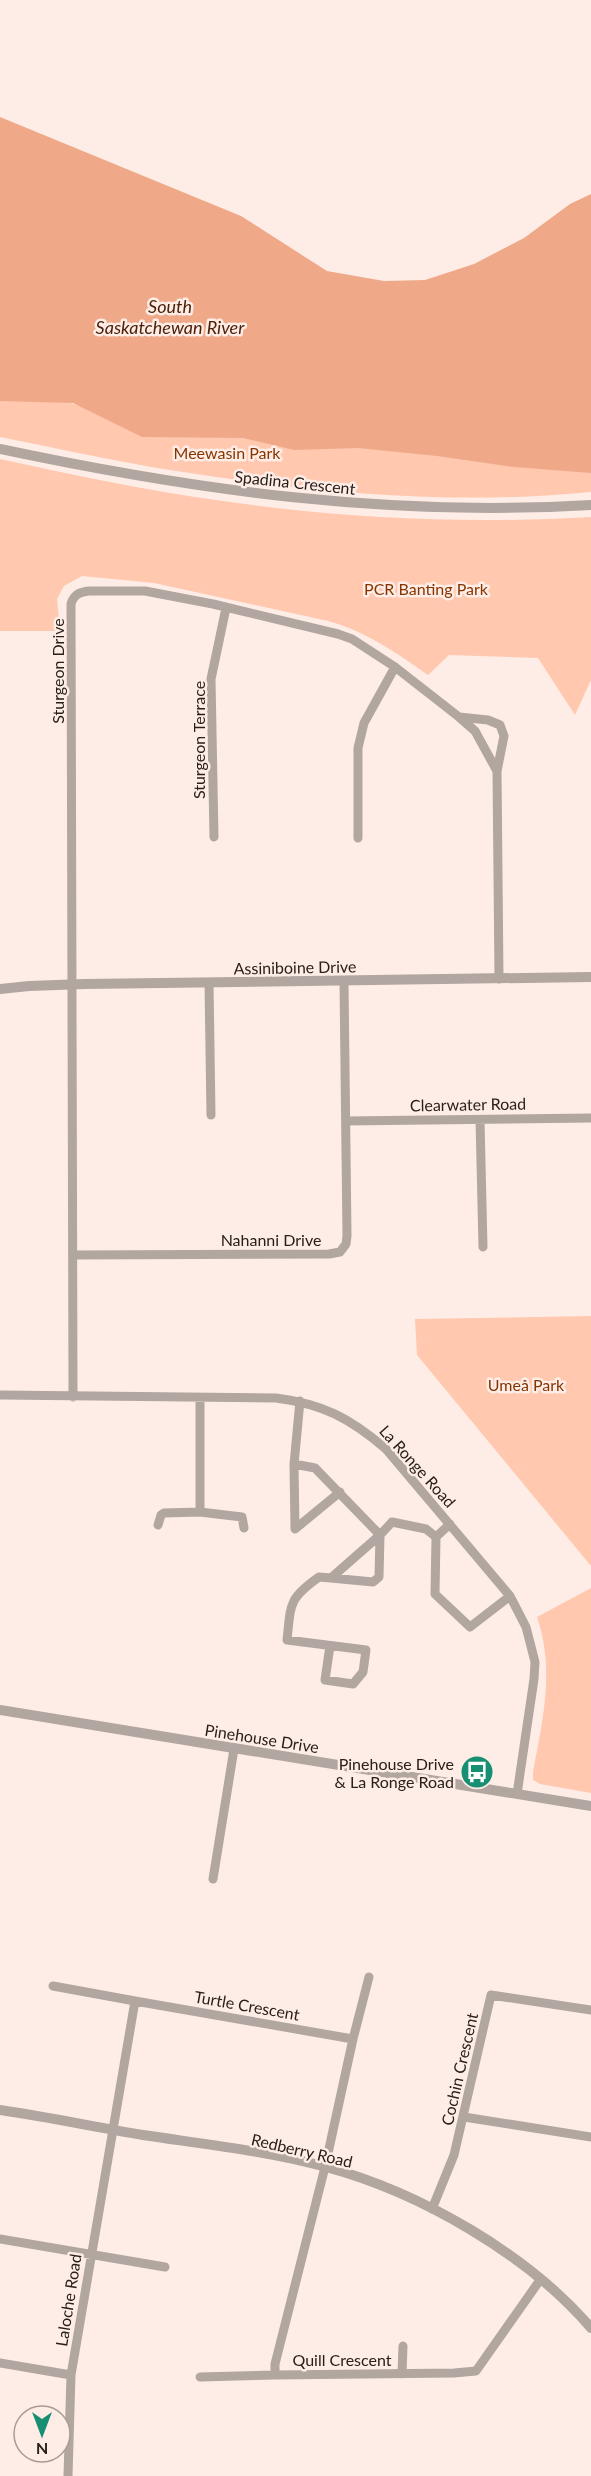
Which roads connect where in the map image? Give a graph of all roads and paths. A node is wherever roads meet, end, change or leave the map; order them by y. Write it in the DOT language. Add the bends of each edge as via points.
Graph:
graph roads {
  1 [pos="0,449"];
  2 [pos="591,505"];
  3 [pos="226,608"];
  4 [pos="395,667"];
  5 [pos="459,717"];
  6 [pos="497,771"];
  7 [pos="214,837"];
  8 [pos="358,838"];
  9 [pos="591,977"];
  10 [pos="499,979"];
  11 [pos="345,982"];
  12 [pos="209,983"];
  13 [pos="72,984"];
  14 [pos="0,989"];
  15 [pos="211,1115"];
  16 [pos="591,1118"];
  17 [pos="346,1120"];
  18 [pos="480,1120"];
  19 [pos="483,1247"];
  20 [pos="73,1255"];
  21 [pos="0,1395"];
  22 [pos="73,1397"];
  23 [pos="200,1398"];
  24 [pos="300,1401"];
  25 [pos="294,1464"];
  26 [pos="340,1492"];
  27 [pos="200,1512"];
  28 [pos="450,1524"];
  29 [pos="158,1525"];
  30 [pos="244,1528"];
  31 [pos="380,1535"];
  32 [pos="436,1537"];
  33 [pos="330,1578"];
  34 [pos="510,1596"];
  35 [pos="330,1646"];
  36 [pos="0,1710"];
  37 [pos="234,1749"];
  38 [pos="516,1794"];
  39 [pos="591,1806"];
  40 [pos="213,1879"];
  41 [pos="369,1977"];
  42 [pos="53,1986"];
  43 [pos="135,2001"];
  44 [pos="591,2010"];
  45 [pos="354,2039"];
  46 [pos="0,2110"];
  47 [pos="465,2116"];
  48 [pos="111,2130"];
  49 [pos="591,2138"];
  50 [pos="325,2167"];
  51 [pos="432,2209"];
  52 [pos="0,2239"];
  53 [pos="91,2254"];
  54 [pos="165,2267"];
  55 [pos="540,2280"];
  56 [pos="591,2328"];
  57 [pos="403,2346"];
  58 [pos="0,2363"];
  59 [pos="402,2374"];
  60 [pos="71,2375"];
  61 [pos="275,2375"];
  62 [pos="200,2377"];
  63 [pos="68,2476"];
  1 -- 2 [label="street, Spadina Crescent" via="171,482 283,498 466,508"];
  3 -- 4 [label="street, Sturgeon Drive" via="338,634"];
  3 -- 7 [label="street, Sturgeon Terrace" via="212,679"];
  3 -- 13 [label="street, Sturgeon Drive" via="145,591 81,592 72,600"];
  4 -- 5 [label="street, Sturgeon Drive"];
  4 -- 8 [label="street" via="376,699 358,748"];
  5 -- 6 [label="street, Sturgeon Drive" via="475,731"];
  5 -- 6 [label="street, Sturgeon Drive" via="500,725 504,736"];
  6 -- 10 [label="street, Sturgeon Drive"];
  9 -- 10 [label="street, Assiniboine Drive"];
  10 -- 11 [label="street, Assiniboine Drive"];
  11 -- 12 [label="street, Assiniboine Drive"];
  11 -- 17 [label="street, Nahanni Drive"];
  12 -- 13 [label="street, Assiniboine Drive"];
  12 -- 15 [label="street"];
  13 -- 14 [label="street, Assiniboine Drive"];
  13 -- 20 [label="street"];
  16 -- 18 [label="street, Clearwater Road"];
  17 -- 18 [label="street, Clearwater Road"];
  17 -- 20 [label="street, Nahanni Drive" via="347,1236 340,1252"];
  18 -- 19 [label="street"];
  20 -- 22 [label="street"];
  21 -- 22 [label="street, La Ronge Road"];
  22 -- 23 [label="street, La Ronge Road"];
  23 -- 24 [label="street, La Ronge Road"];
  23 -- 27 [label="street"];
  24 -- 25 [label="street"];
  24 -- 28 [label="street, La Ronge Road" via="362,1428 386,1449"];
  25 -- 26 [label="street" via="315,1468"];
  25 -- 26 [label="street" via="295,1529"];
  26 -- 31 [label="street"];
  27 -- 29 [label="street" via="164,1513"];
  27 -- 30 [label="street" via="242,1517"];
  28 -- 32 [label="street"];
  28 -- 34 [label="street, La Ronge Road"];
  31 -- 32 [label="street" via="392,1522 426,1529"];
  31 -- 33 [label="street"];
  31 -- 33 [label="street" via="379,1577 373,1582"];
  32 -- 34 [label="street" via="435,1594 470,1627"];
  33 -- 35 [label="street" via="319,1577 299,1591 291,1605 286,1640"];
  34 -- 38 [label="street, La Ronge Road" via="525,1627 535,1662"];
  35 -- 35 [label="street" via="366,1650 363,1672 353,1684 325,1680"];
  36 -- 37 [label="street, Pinehouse Drive"];
  37 -- 38 [label="street, Pinehouse Drive"];
  37 -- 40 [label="street"];
  38 -- 39 [label="street, Pinehouse Drive"];
  41 -- 45 [label="street"];
  42 -- 43 [label="street, Turtle Crescent"];
  43 -- 45 [label="street, Turtle Crescent"];
  43 -- 48 [label="street"];
  44 -- 47 [label="street, Cochin Crescent" via="491,1995"];
  45 -- 50 [label="street"];
  46 -- 48 [label="street, Redberry Road"];
  47 -- 49 [label="street"];
  47 -- 51 [label="street, Cochin Crescent"];
  48 -- 50 [label="street, Redberry Road"];
  48 -- 53 [label="street, Laloche Road"];
  50 -- 51 [label="street, Redberry Road"];
  50 -- 61 [label="street, Quill Crescent"];
  51 -- 55 [label="street, Redberry Road" via="462,2225"];
  52 -- 53 [label="street"];
  53 -- 54 [label="street"];
  53 -- 60 [label="street, Laloche Road"];
  55 -- 56 [label="street, Redberry Road"];
  55 -- 59 [label="street, Quill Crescent" via="476,2371"];
  57 -- 59 [label="street"];
  58 -- 60 [label="street"];
  59 -- 61 [label="street, Quill Crescent"];
  60 -- 63 [label="street, Laloche Road"];
  61 -- 62 [label="street"];
}
